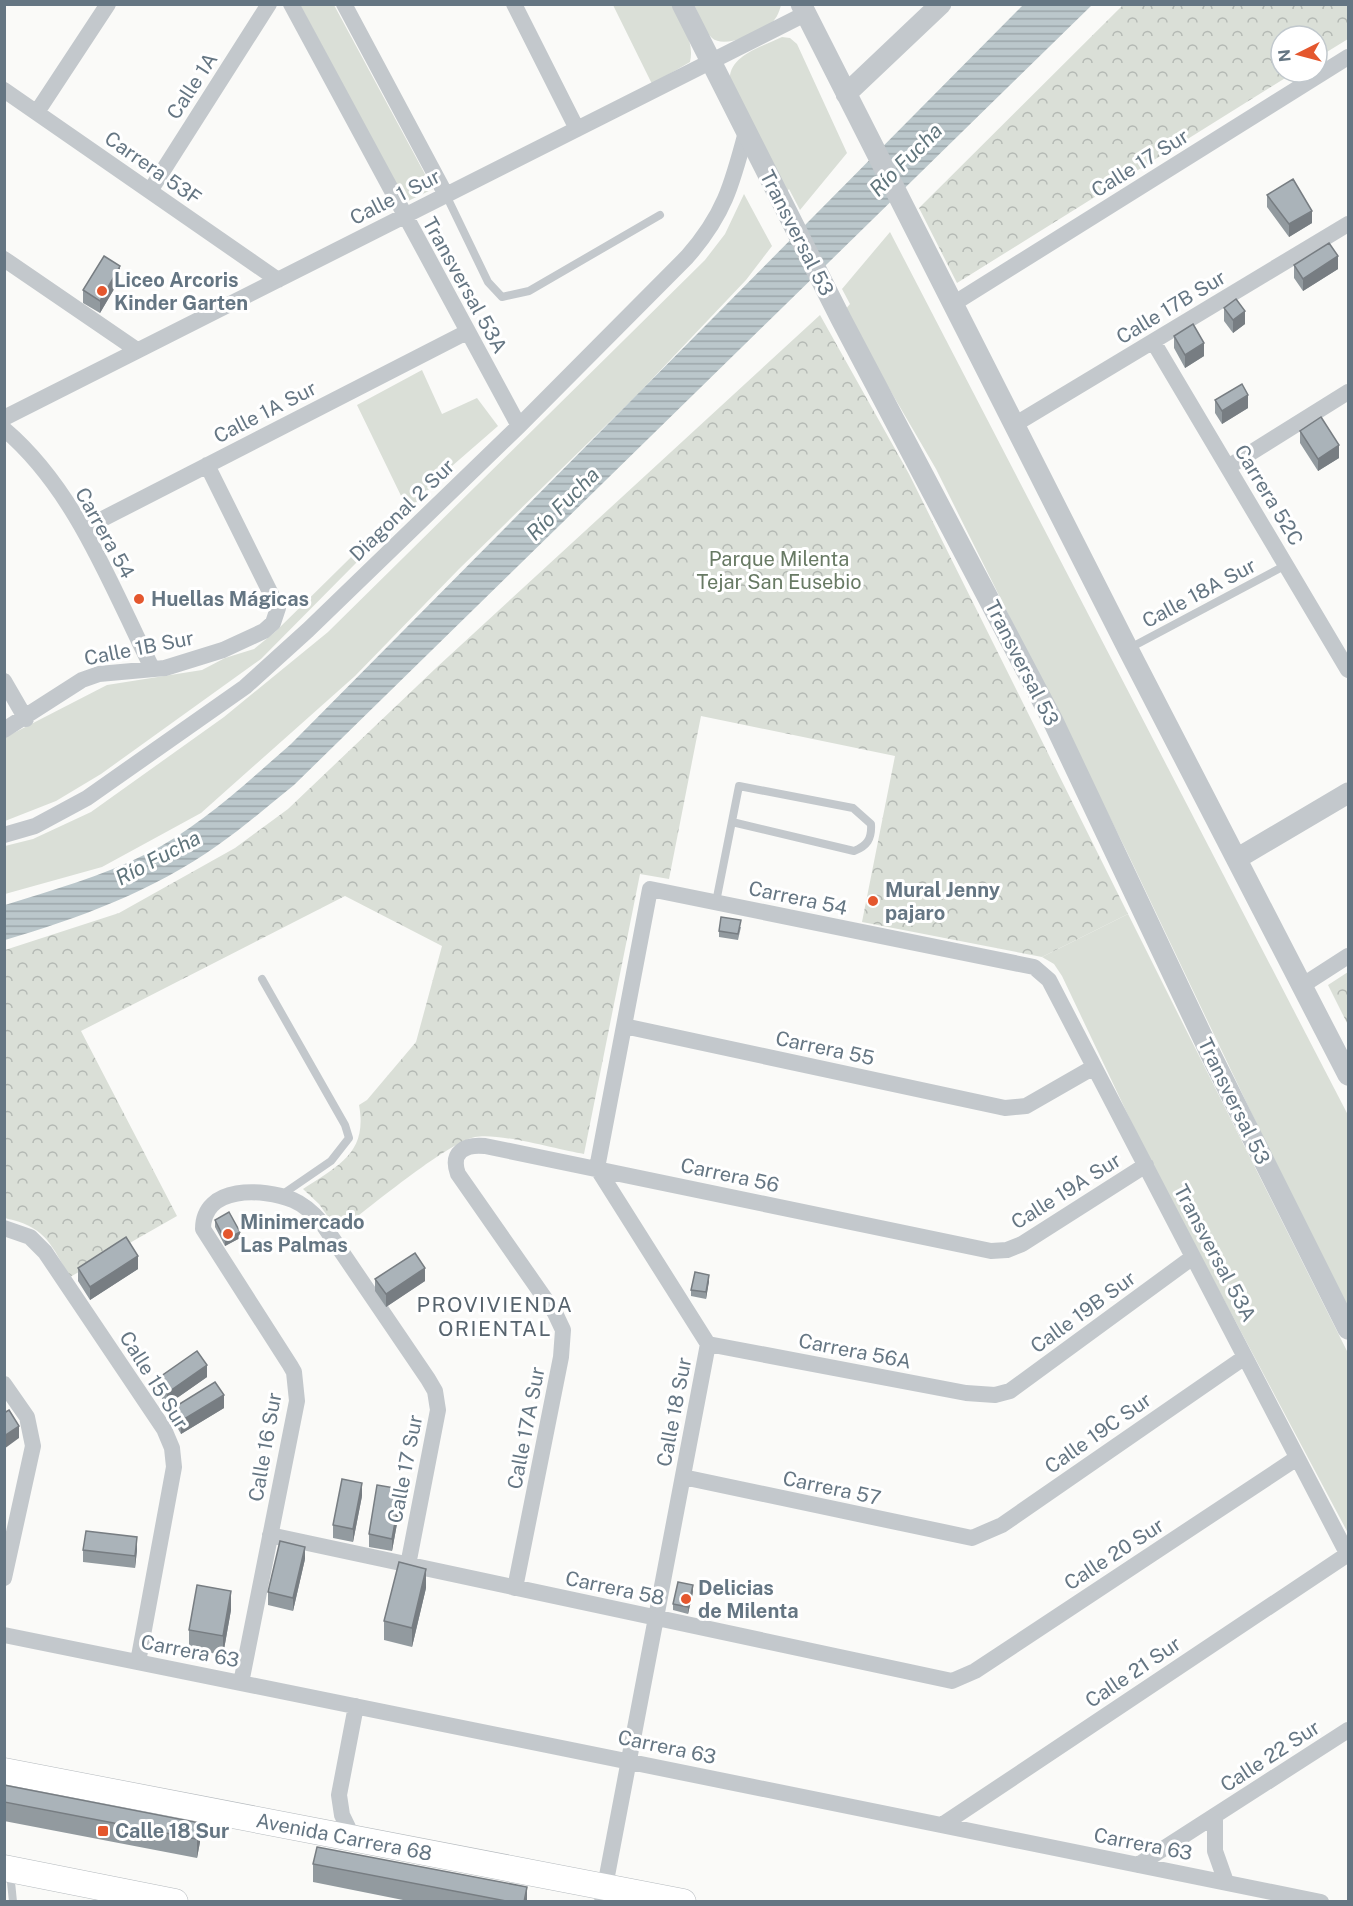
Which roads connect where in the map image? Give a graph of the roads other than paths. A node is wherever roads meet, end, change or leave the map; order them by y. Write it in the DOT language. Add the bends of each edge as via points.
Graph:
graph roads {
  1 [pos="108,4"];
  2 [pos="269,4"];
  3 [pos="291,4"];
  4 [pos="344,4"];
  5 [pos="514,4"];
  6 [pos="682,4"];
  7 [pos="940,4"];
  8 [pos="803,9"];
  9 [pos="1348,57"];
  10 [pos="711,62"];
  11 [pos="4,90"];
  12 [pos="846,93"];
  13 [pos="37,112"];
  14 [pos="577,129"];
  15 [pos="746,132"];
  16 [pos="150,191"];
  17 [pos="446,195"];
  18 [pos="660,215"];
  19 [pos="404,216"];
  20 [pos="1348,224"];
  21 [pos="4,259"];
  22 [pos="278,280"];
  23 [pos="953,304"];
  24 [pos="467,332"];
  25 [pos="1154,343"];
  26 [pos="137,350"];
  27 [pos="1348,392"];
  28 [pos="4,418"];
  29 [pos="1014,424"];
  30 [pos="519,426"];
  31 [pos="4,429"];
  32 [pos="207,465"];
  33 [pos="1228,467"];
  34 [pos="83,529"];
  35 [pos="1286,565"];
  36 [pos="1128,649"];
  37 [pos="152,668"];
  38 [pos="1348,670"];
  39 [pos="4,681"];
  40 [pos="26,719"];
  41 [pos="4,730"];
  42 [pos="1348,793"];
  43 [pos="732,822"];
  44 [pos="4,835"];
  45 [pos="1238,858"];
  46 [pos="716,902"];
  47 [pos="1348,956"];
  48 [pos="1042,972"];
  49 [pos="262,978"];
  50 [pos="1303,985"];
  51 [pos="624,1026"];
  52 [pos="1094,1067"];
  53 [pos="1348,1075"];
  54 [pos="455,1164"];
  55 [pos="1146,1166"];
  56 [pos="597,1168"];
  57 [pos="279,1196"];
  58 [pos="4,1228"];
  59 [pos="1007,1250"];
  60 [pos="1193,1257"];
  61 [pos="1348,1329"];
  62 [pos="708,1344"];
  63 [pos="1245,1357"];
  64 [pos="4,1384"];
  65 [pos="995,1395"];
  66 [pos="1297,1458"];
  67 [pos="683,1477"];
  68 [pos="270,1535"];
  69 [pos="972,1538"];
  70 [pos="1348,1554"];
  71 [pos="408,1565"];
  72 [pos="4,1578"];
  73 [pos="515,1588"];
  74 [pos="656,1618"];
  75 [pos="4,1635"];
  76 [pos="138,1662"];
  77 [pos="952,1681"];
  78 [pos="241,1683"];
  79 [pos="356,1706"];
  80 [pos="1348,1730"];
  81 [pos="628,1761"];
  82 [pos="4,1771"];
  83 [pos="1215,1817"];
  84 [pos="942,1825"];
  85 [pos="354,1840"];
  86 [pos="1138,1864"];
  87 [pos="7,1868"];
  88 [pos="1226,1882"];
  89 [pos="603,1894"];
  90 [pos="13,1902"];
  91 [pos="175,1902"];
  92 [pos="683,1902"];
  93 [pos="1320,1902"];
  1 -- 13 [label="street"];
  2 -- 16 [label="street, Calle 1A"];
  3 -- 19 [label="street, Transversal 53A"];
  4 -- 17 [label="street, Transversal 53A"];
  5 -- 14 [label="street"];
  6 -- 10 [label="street, Transversal 53"];
  7 -- 12 [label="street"];
  8 -- 10 [label="street, Calle 1 Sur"];
  8 -- 12 [label="street"];
  9 -- 23 [label="street, Calle 17 Sur"];
  10 -- 14 [label="street, Calle 1 Sur"];
  10 -- 15 [label="street, Transversal 53"];
  11 -- 13 [label="street, Carrera 53F"];
  12 -- 23 [label="street"];
  13 -- 16 [label="street, Carrera 53F"];
  14 -- 17 [label="street, Calle 1 Sur"];
  15 -- 30 [label="street, Diagonal 2 Sur" via="728,197 705,237"];
  15 -- 61 [label="street, Transversal 53" via="1053,721 1212,1056"];
  16 -- 22 [label="street, Carrera 53F"];
  17 -- 18 [label="lane" via="488,282 502,297 529,291"];
  17 -- 19 [label="street, Calle 1 Sur"];
  19 -- 22 [label="street, Calle 1 Sur"];
  19 -- 24 [label="street, Transversal 53A"];
  20 -- 25 [label="street, Calle 17B Sur"];
  21 -- 26 [label="street"];
  22 -- 26 [label="street, Calle 1 Sur"];
  23 -- 29 [label="street"];
  24 -- 30 [label="street, Transversal 53A"];
  24 -- 32 [label="street, Calle 1A Sur"];
  25 -- 29 [label="street, Calle 17B Sur"];
  25 -- 33 [label="street, Carrera 52C"];
  26 -- 28 [label="street, Calle 1 Sur"];
  27 -- 33 [label="street"];
  29 -- 36 [label="street"];
  30 -- 44 [label="street, Diagonal 2 Sur" via="245,687 80,803 35,826"];
  31 -- 34 [label="street, Carrera 54" via="21,443 56,487"];
  32 -- 34 [label="street, Calle 1A Sur"];
  32 -- 37 [label="street, Calle 1B Sur" via="278,608 273,623 264,631 184,664"];
  33 -- 35 [label="street, Carrera 52C"];
  34 -- 37 [label="street, Carrera 54"];
  35 -- 36 [label="lane, Calle 18A Sur"];
  35 -- 38 [label="street, Carrera 52C"];
  36 -- 45 [label="street"];
  37 -- 40 [label="street, Calle 1B Sur" via="99,674 82,680"];
  39 -- 40 [label="street"];
  40 -- 41 [label="street, Calle 1B Sur"];
  42 -- 45 [label="street"];
  43 -- 43 [label="lane" via="854,851 865,847 872,835 871,824 853,808 739,786"];
  43 -- 46 [label="lane"];
  45 -- 50 [label="street"];
  46 -- 48 [label="street, Carrera 54" via="1034,967"];
  46 -- 51 [label="street, Carrera 54" via="650,889"];
  47 -- 50 [label="street"];
  48 -- 52 [label="street, Transversal 53A"];
  49 -- 57 [label="lane" via="345,1125 348,1138 331,1161"];
  50 -- 53 [label="street"];
  51 -- 52 [label="street, Carrera 55" via="1017,1108"];
  51 -- 56 [label="street"];
  52 -- 55 [label="street, Transversal 53A"];
  54 -- 56 [label="street, Carrera 56" via="456,1155 472,1144"];
  54 -- 73 [label="street, Calle 17A Sur" via="563,1330"];
  55 -- 59 [label="street, Calle 19A Sur"];
  55 -- 60 [label="street, Transversal 53A"];
  56 -- 59 [label="street, Carrera 56" via="991,1251"];
  56 -- 62 [label="street, Calle 18 Sur"];
  57 -- 68 [label="street, Calle 16 Sur" via="236,1193 220,1198 203,1217 209,1241 285,1357 295,1379 297,1401"];
  57 -- 71 [label="street, Calle 17 Sur" via="306,1207 322,1223 435,1391 438,1410"];
  58 -- 76 [label="street, Calle 15 Sur" via="30,1237 39,1245 164,1429 172,1448 174,1467"];
  60 -- 63 [label="street, Transversal 53A"];
  60 -- 65 [label="street, Calle 19B Sur" via="1010,1391"];
  62 -- 65 [label="street, Carrera 56A" via="966,1393"];
  62 -- 67 [label="street, Calle 18 Sur"];
  63 -- 66 [label="street, Transversal 53A"];
  63 -- 69 [label="street, Calle 19C Sur" via="1002,1525"];
  64 -- 72 [label="street" via="27,1417 33,1446"];
  66 -- 70 [label="street, Transversal 53A"];
  66 -- 77 [label="street, Calle 20 Sur" via="975,1671"];
  67 -- 69 [label="street, Carrera 57"];
  67 -- 74 [label="street, Calle 18 Sur"];
  68 -- 71 [label="street, Carrera 58"];
  68 -- 78 [label="street, Calle 16 Sur"];
  70 -- 84 [label="street, Calle 21 Sur"];
  71 -- 73 [label="street, Carrera 58"];
  73 -- 74 [label="street, Carrera 58"];
  74 -- 77 [label="street, Carrera 58"];
  74 -- 81 [label="street, Calle 18 Sur"];
  75 -- 76 [label="street, Carrera 63"];
  76 -- 78 [label="street, Carrera 63"];
  78 -- 79 [label="street, Carrera 63"];
  79 -- 81 [label="street, Carrera 63"];
  79 -- 85 [label="street" via="339,1795 342,1815"];
  80 -- 83 [label="street, Calle 22 Sur"];
  81 -- 84 [label="street, Carrera 63"];
  81 -- 89 [label="street, Calle 18 Sur"];
  82 -- 85 [label="main road, Avenida Carrera 68"];
  83 -- 86 [label="street, Calle 22 Sur"];
  83 -- 88 [label="street, Calle 22 Sur" via="1215,1851"];
  84 -- 86 [label="street, Carrera 63"];
  85 -- 89 [label="main road, Avenida Carrera 68"];
  86 -- 88 [label="street, Carrera 63"];
  87 -- 90 [label="lane"];
  87 -- 91 [label="main road" via="98,1890"];
  88 -- 93 [label="street, Carrera 63"];
  89 -- 92 [label="main road, Avenida Carrera 68"];
}
